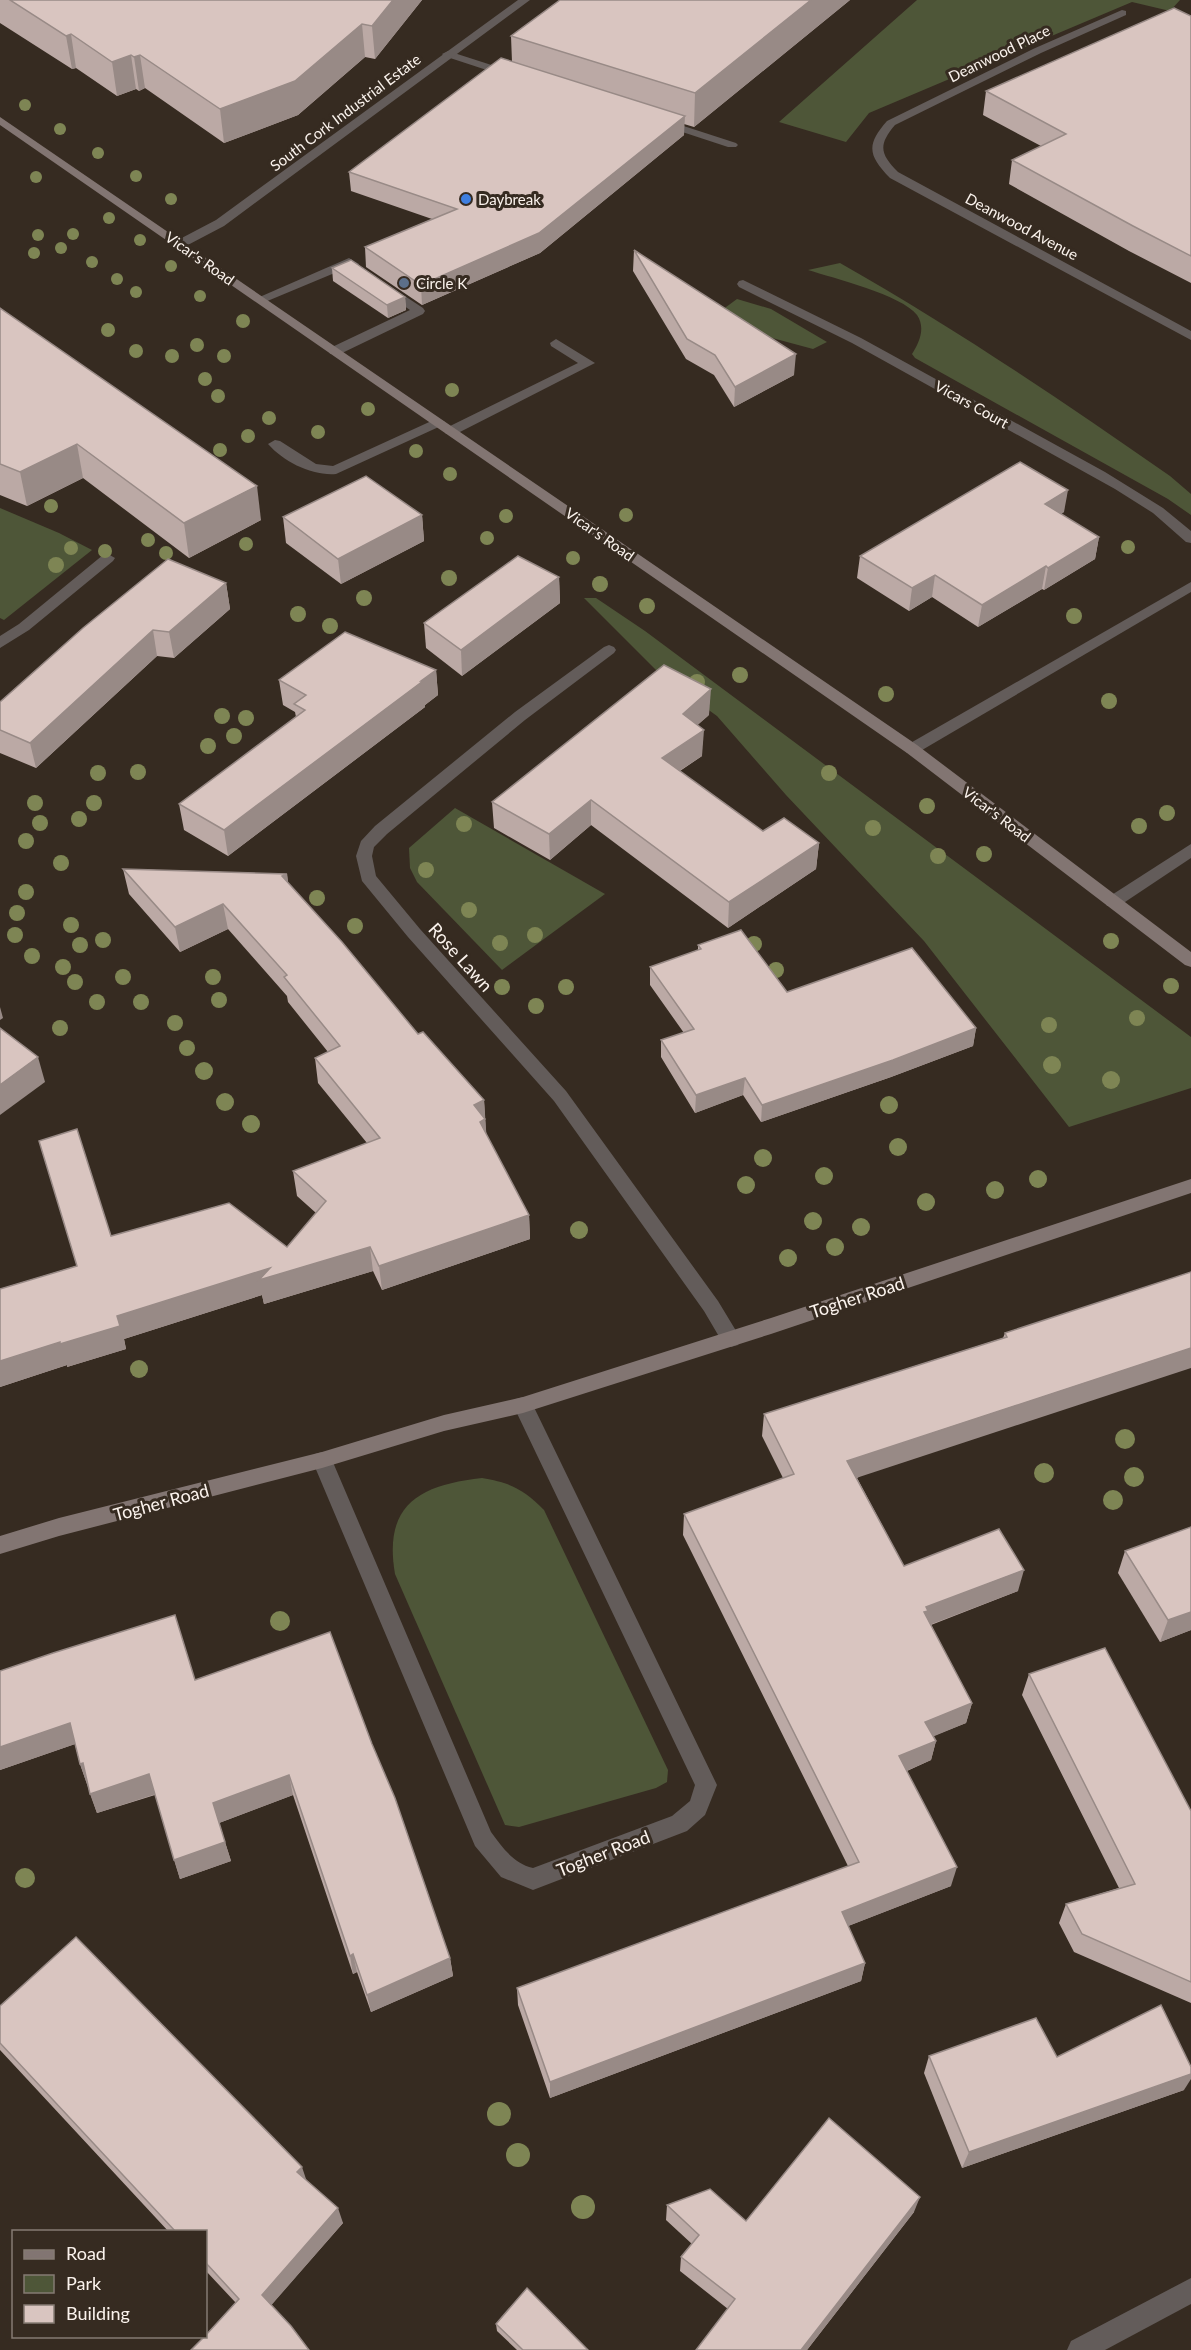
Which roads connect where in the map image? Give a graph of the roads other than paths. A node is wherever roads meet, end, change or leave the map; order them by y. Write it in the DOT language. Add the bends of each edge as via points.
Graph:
graph roads {
  1 [pos="525,0"];
  2 [pos="1122,13"];
  3 [pos="448,54"];
  4 [pos="528,80"];
  5 [pos="653,119"];
  6 [pos="0,120"];
  7 [pos="891,123"];
  8 [pos="732,145"];
  9 [pos="180,244"];
  10 [pos="743,284"];
  11 [pos="261,299"];
  12 [pos="1191,336"];
  13 [pos="556,343"];
  14 [pos="335,351"];
  15 [pos="438,422"];
  16 [pos="451,431"];
  17 [pos="275,444"];
  18 [pos="1191,539"];
  19 [pos="108,558"];
  20 [pos="1191,586"];
  21 [pos="0,643"];
  22 [pos="609,650"];
  23 [pos="912,749"];
  24 [pos="1191,850"];
  25 [pos="1113,902"];
  26 [pos="1191,961"];
  27 [pos="1191,1186"];
  28 [pos="731,1339"];
  29 [pos="523,1405"];
  30 [pos="322,1460"];
  31 [pos="0,1545"];
  32 [pos="1191,2290"];
  33 [pos="1080,2350"];
  1 -- 3 [label="street, South Cork Industrial Estate"];
  2 -- 7 [label="street, Deanwood Place"];
  3 -- 4 [label="street"];
  3 -- 9 [label="street, South Cork Industrial Estate" via="220,224"];
  5 -- 8 [label="street"];
  6 -- 9 [label="street, Vicar's Road"];
  7 -- 12 [label="street, Deanwood Avenue" via="880,134 875,147 880,162 894,176"];
  9 -- 11 [label="street, Vicar's Road"];
  10 -- 18 [label="street, Vicars Court" via="840,330 1126,491"];
  11 -- 14 [label="street, Vicar's Road"];
  11 -- 14 [label="street" via="349,262 419,311"];
  13 -- 16 [label="street" via="588,363"];
  14 -- 15 [label="street, Vicar's Road"];
  15 -- 16 [label="street, Vicar's Road"];
  15 -- 17 [label="street" via="325,473"];
  16 -- 23 [label="street, Vicar's Road"];
  19 -- 21 [label="street"];
  20 -- 23 [label="street"];
  22 -- 28 [label="street, Rose Lawn" via="520,716 381,830 367,845 364,856 368,877 560,1096"];
  23 -- 25 [label="street, Vicar's Road"];
  24 -- 25 [label="street"];
  25 -- 26 [label="street, Vicar's Road"];
  27 -- 28 [label="street, Togher Road"];
  28 -- 29 [label="street, Togher Road"];
  29 -- 30 [label="street, Togher Road" via="444,1423"];
  29 -- 30 [label="street, Togher Road" via="706,1785 704,1801 680,1824 533,1879 514,1875 483,1839"];
  30 -- 31 [label="street, Togher Road"];
  32 -- 33 [label="street"];
}
